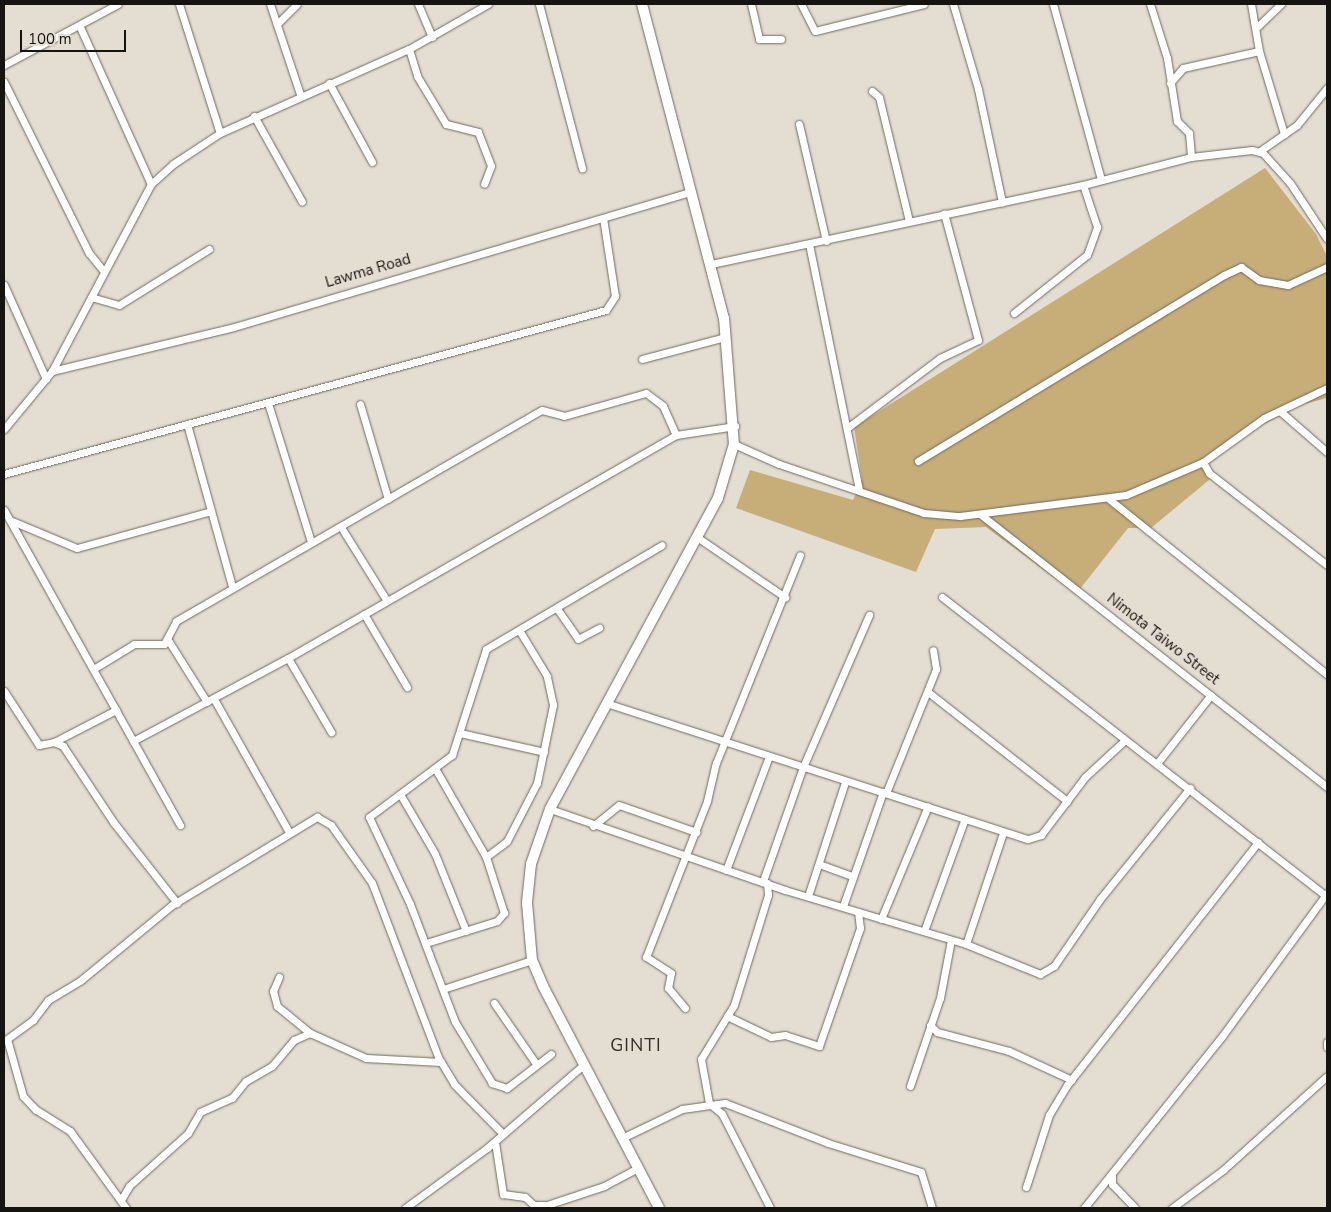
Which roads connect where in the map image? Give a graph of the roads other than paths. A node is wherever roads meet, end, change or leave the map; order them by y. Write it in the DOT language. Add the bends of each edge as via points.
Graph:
graph roads {
  1 [pos="118,4"];
  2 [pos="178,4"];
  3 [pos="270,4"];
  4 [pos="297,4"];
  5 [pos="418,4"];
  6 [pos="488,4"];
  7 [pos="539,4"];
  8 [pos="642,4"];
  9 [pos="751,4"];
  10 [pos="801,4"];
  11 [pos="924,4"];
  12 [pos="953,4"];
  13 [pos="1053,4"];
  14 [pos="1150,4"];
  15 [pos="1251,4"];
  16 [pos="1281,4"];
  17 [pos="277,24"];
  18 [pos="80,27"];
  19 [pos="1256,28"];
  20 [pos="432,37"];
  21 [pos="781,39"];
  22 [pos="409,50"];
  23 [pos="1259,51"];
  24 [pos="4,65"];
  25 [pos="4,82"];
  26 [pos="330,83"];
  27 [pos="1170,83"];
  28 [pos="1327,88"];
  29 [pos="872,91"];
  30 [pos="300,94"];
  31 [pos="254,116"];
  32 [pos="799,124"];
  33 [pos="220,133"];
  34 [pos="1284,134"];
  35 [pos="1260,151"];
  36 [pos="1192,156"];
  37 [pos="372,162"];
  38 [pos="582,168"];
  39 [pos="1101,180"];
  40 [pos="151,184"];
  41 [pos="484,184"];
  42 [pos="1083,184"];
  43 [pos="690,192"];
  44 [pos="302,202"];
  45 [pos="1002,202"];
  46 [pos="944,213"];
  47 [pos="603,218"];
  48 [pos="909,221"];
  49 [pos="1325,230"];
  50 [pos="1327,239"];
  51 [pos="826,240"];
  52 [pos="809,244"];
  53 [pos="209,249"];
  54 [pos="711,264"];
  55 [pos="1327,267"];
  56 [pos="103,270"];
  57 [pos="4,285"];
  58 [pos="91,297"];
  59 [pos="1014,313"];
  60 [pos="725,338"];
  61 [pos="642,359"];
  62 [pos="52,370"];
  63 [pos="46,379"];
  64 [pos="1327,388"];
  65 [pos="268,403"];
  66 [pos="360,404"];
  67 [pos="1281,412"];
  68 [pos="186,424"];
  69 [pos="735,426"];
  70 [pos="847,428"];
  71 [pos="4,430"];
  72 [pos="676,435"];
  73 [pos="734,444"];
  74 [pos="1327,452"];
  75 [pos="918,461"];
  76 [pos="1203,462"];
  77 [pos="4,474"];
  78 [pos="859,490"];
  79 [pos="1108,499"];
  80 [pos="388,500"];
  81 [pos="4,510"];
  82 [pos="208,512"];
  83 [pos="980,514"];
  84 [pos="12,521"];
  85 [pos="341,526"];
  86 [pos="697,537"];
  87 [pos="311,542"];
  88 [pos="662,545"];
  89 [pos="800,555"];
  90 [pos="1327,565"];
  91 [pos="232,586"];
  92 [pos="942,596"];
  93 [pos="785,597"];
  94 [pos="386,601"];
  95 [pos="558,610"];
  96 [pos="364,614"];
  97 [pos="869,615"];
  98 [pos="599,628"];
  99 [pos="519,630"];
  100 [pos="168,640"];
  101 [pos="933,650"];
  102 [pos="288,658"];
  103 [pos="95,668"];
  104 [pos="1327,674"];
  105 [pos="407,687"];
  106 [pos="928,692"];
  107 [pos="5,694"];
  108 [pos="1212,695"];
  109 [pos="210,701"];
  110 [pos="606,703"];
  111 [pos="116,710"];
  112 [pos="331,732"];
  113 [pos="460,733"];
  114 [pos="66,736"];
  115 [pos="1125,740"];
  116 [pos="133,741"];
  117 [pos="54,742"];
  118 [pos="725,743"];
  119 [pos="63,746"];
  120 [pos="544,752"];
  121 [pos="768,759"];
  122 [pos="1158,762"];
  123 [pos="803,767"];
  124 [pos="436,770"];
  125 [pos="846,782"];
  126 [pos="1327,787"];
  127 [pos="1190,788"];
  128 [pos="885,793"];
  129 [pos="400,794"];
  130 [pos="1067,801"];
  131 [pos="928,806"];
  132 [pos="550,809"];
  133 [pos="964,821"];
  134 [pos="180,825"];
  135 [pos="593,826"];
  136 [pos="289,832"];
  137 [pos="696,832"];
  138 [pos="1003,833"];
  139 [pos="1258,842"];
  140 [pos="486,857"];
  141 [pos="685,857"];
  142 [pos="819,864"];
  143 [pos="726,870"];
  144 [pos="852,876"];
  145 [pos="764,882"];
  146 [pos="1326,894"];
  147 [pos="808,896"];
  148 [pos="177,903"];
  149 [pos="843,906"];
  150 [pos="858,912"];
  151 [pos="880,919"];
  152 [pos="466,931"];
  153 [pos="924,931"];
  154 [pos="951,940"];
  155 [pos="426,943"];
  156 [pos="966,944"];
  157 [pos="532,960"];
  158 [pos="279,977"];
  159 [pos="443,989"];
  160 [pos="494,1003"];
  161 [pos="685,1008"];
  162 [pos="727,1016"];
  163 [pos="930,1025"];
  164 [pos="310,1033"];
  165 [pos="1327,1042"];
  166 [pos="1327,1047"];
  167 [pos="551,1054"];
  168 [pos="441,1062"];
  169 [pos="537,1065"];
  170 [pos="582,1066"];
  171 [pos="1327,1076"];
  172 [pos="1072,1080"];
  173 [pos="910,1086"];
  174 [pos="709,1103"];
  175 [pos="724,1103"];
  176 [pos="722,1114"];
  177 [pos="503,1134"];
  178 [pos="622,1138"];
  179 [pos="495,1142"];
  180 [pos="638,1168"];
  181 [pos="1113,1172"];
  182 [pos="1026,1187"];
  183 [pos="121,1200"];
  184 [pos="126,1208"];
  185 [pos="405,1208"];
  186 [pos="659,1208"];
  187 [pos="770,1208"];
  188 [pos="932,1208"];
  189 [pos="1084,1208"];
  190 [pos="1135,1208"];
  191 [pos="1172,1208"];
  1 -- 18 [label="street"];
  2 -- 33 [label="street"];
  3 -- 17 [label="street"];
  4 -- 17 [label="street"];
  5 -- 20 [label="street"];
  6 -- 20 [label="street"];
  7 -- 38 [label="street"];
  8 -- 43 [label="main road"];
  9 -- 21 [label="street" via="759,39"];
  10 -- 11 [label="street" via="815,31"];
  12 -- 45 [label="street" via="978,90"];
  13 -- 39 [label="street"];
  14 -- 27 [label="street"];
  15 -- 19 [label="street"];
  16 -- 19 [label="street"];
  17 -- 30 [label="street"];
  18 -- 24 [label="street"];
  18 -- 40 [label="street"];
  19 -- 23 [label="street"];
  20 -- 22 [label="street"];
  22 -- 26 [label="street"];
  22 -- 41 [label="street" via="417,76 446,124 478,132 491,166"];
  23 -- 27 [label="street" via="1183,68"];
  23 -- 34 [label="street"];
  25 -- 56 [label="street" via="89,253"];
  26 -- 30 [label="street"];
  26 -- 37 [label="street"];
  27 -- 36 [label="street" via="1177,121 1189,133"];
  28 -- 34 [label="street"];
  29 -- 48 [label="street" via="879,97"];
  30 -- 31 [label="street"];
  31 -- 33 [label="street"];
  31 -- 44 [label="street"];
  32 -- 51 [label="street"];
  33 -- 40 [label="street" via="188,152"];
  34 -- 35 [label="street"];
  35 -- 36 [label="street"];
  35 -- 49 [label="street"];
  36 -- 39 [label="street"];
  39 -- 42 [label="street"];
  40 -- 56 [label="street"];
  42 -- 45 [label="street"];
  42 -- 59 [label="street" via="1097,227 1087,255"];
  43 -- 47 [label="street, Lawma Road"];
  43 -- 54 [label="main road"];
  45 -- 46 [label="street"];
  46 -- 48 [label="street"];
  46 -- 70 [label="street" via="978,340 940,358"];
  47 -- 62 [label="street, Lawma Road" via="234,327"];
  47 -- 65 [label="street" via="615,296 606,310"];
  48 -- 51 [label="street"];
  49 -- 50 [label="street"];
  51 -- 52 [label="street"];
  52 -- 54 [label="street"];
  52 -- 70 [label="street"];
  53 -- 58 [label="street" via="119,305"];
  54 -- 60 [label="main road"];
  55 -- 75 [label="street" via="1288,285 1259,280 1241,268 1224,275"];
  56 -- 58 [label="street"];
  57 -- 63 [label="street"];
  58 -- 62 [label="street"];
  60 -- 61 [label="street"];
  60 -- 69 [label="main road"];
  62 -- 63 [label="street"];
  63 -- 71 [label="street"];
  64 -- 67 [label="street"];
  65 -- 68 [label="street"];
  65 -- 87 [label="street"];
  66 -- 80 [label="street"];
  67 -- 74 [label="street"];
  67 -- 76 [label="street" via="1243,430"];
  68 -- 77 [label="street"];
  68 -- 82 [label="street"];
  69 -- 72 [label="street"];
  69 -- 73 [label="main road"];
  70 -- 78 [label="street"];
  72 -- 80 [label="street" via="663,406 646,393 564,416 546,409"];
  72 -- 94 [label="street"];
  73 -- 78 [label="street" via="779,464"];
  73 -- 86 [label="main road" via="728,474"];
  76 -- 79 [label="street"];
  76 -- 90 [label="street" via="1209,473"];
  78 -- 83 [label="street" via="938,516"];
  79 -- 83 [label="street"];
  79 -- 104 [label="street"];
  80 -- 85 [label="street"];
  81 -- 84 [label="street"];
  82 -- 84 [label="street" via="77,548"];
  82 -- 91 [label="street"];
  83 -- 108 [label="street, Nimota Taiwo Street"];
  84 -- 103 [label="street" via="78,646"];
  85 -- 87 [label="street"];
  85 -- 94 [label="street"];
  86 -- 93 [label="street"];
  86 -- 110 [label="main road"];
  87 -- 91 [label="street"];
  88 -- 95 [label="street"];
  89 -- 93 [label="street"];
  91 -- 100 [label="street" via="176,620"];
  92 -- 115 [label="street"];
  93 -- 118 [label="street"];
  94 -- 96 [label="street"];
  95 -- 98 [label="street" via="578,639"];
  95 -- 99 [label="street"];
  96 -- 102 [label="street"];
  96 -- 105 [label="street"];
  97 -- 123 [label="street"];
  99 -- 113 [label="street" via="486,649"];
  99 -- 120 [label="street" via="552,688"];
  100 -- 103 [label="street" via="154,647 134,644"];
  100 -- 109 [label="street"];
  101 -- 106 [label="street" via="936,669"];
  102 -- 109 [label="street"];
  102 -- 112 [label="street"];
  103 -- 111 [label="street"];
  106 -- 128 [label="street"];
  106 -- 130 [label="street"];
  107 -- 117 [label="street" via="36,744"];
  108 -- 122 [label="street"];
  108 -- 126 [label="street, Nimota Taiwo Street"];
  109 -- 116 [label="street"];
  109 -- 136 [label="street"];
  110 -- 118 [label="street"];
  110 -- 132 [label="main road"];
  111 -- 114 [label="street"];
  111 -- 116 [label="street"];
  113 -- 120 [label="street"];
  113 -- 124 [label="street" via="452,755"];
  114 -- 117 [label="street"];
  114 -- 119 [label="street"];
  115 -- 122 [label="street"];
  115 -- 130 [label="street" via="1108,752"];
  116 -- 134 [label="street"];
  117 -- 119 [label="street"];
  118 -- 121 [label="street"];
  118 -- 137 [label="street"];
  119 -- 148 [label="street" via="114,823"];
  120 -- 140 [label="street" via="538,783 512,834"];
  121 -- 123 [label="street"];
  121 -- 143 [label="street"];
  122 -- 127 [label="street"];
  123 -- 125 [label="street"];
  123 -- 145 [label="street"];
  124 -- 129 [label="street"];
  124 -- 140 [label="street"];
  125 -- 128 [label="street"];
  125 -- 142 [label="street"];
  127 -- 139 [label="street"];
  127 -- 156 [label="street" via="1046,973 1033,974"];
  128 -- 131 [label="street"];
  128 -- 144 [label="street"];
  129 -- 152 [label="street" via="435,854"];
  129 -- 155 [label="street" via="372,813 369,822"];
  130 -- 138 [label="street" via="1036,838"];
  131 -- 133 [label="street"];
  131 -- 151 [label="street"];
  132 -- 135 [label="street"];
  132 -- 157 [label="main road" via="539,835 528,887"];
  133 -- 138 [label="street"];
  133 -- 153 [label="street"];
  135 -- 137 [label="street" via="619,805"];
  135 -- 141 [label="street"];
  136 -- 148 [label="street" via="246,864"];
  136 -- 168 [label="street" via="310,819 323,819 359,862 381,904 420,1018"];
  137 -- 141 [label="street"];
  138 -- 156 [label="street"];
  139 -- 146 [label="street"];
  139 -- 172 [label="street"];
  140 -- 152 [label="street" via="504,913 498,921"];
  141 -- 143 [label="street"];
  141 -- 161 [label="street" via="646,956 671,974 668,988"];
  142 -- 144 [label="street"];
  142 -- 147 [label="street"];
  143 -- 145 [label="street"];
  144 -- 149 [label="street"];
  145 -- 147 [label="street"];
  145 -- 162 [label="street" via="768,895"];
  146 -- 181 [label="street"];
  147 -- 149 [label="street"];
  148 -- 183 [label="street" via="81,980 48,1000 6,1045 23,1096 36,1110 70,1130"];
  149 -- 150 [label="street"];
  150 -- 151 [label="street"];
  150 -- 162 [label="street" via="860,928 819,1046 785,1036 771,1037"];
  151 -- 153 [label="street"];
  152 -- 155 [label="street"];
  153 -- 154 [label="street"];
  154 -- 156 [label="street"];
  154 -- 163 [label="street" via="940,998"];
  155 -- 159 [label="street"];
  157 -- 159 [label="street"];
  157 -- 170 [label="main road"];
  158 -- 164 [label="street" via="273,990 277,1006"];
  159 -- 169 [label="street" via="468,1047 497,1088 507,1088"];
  160 -- 169 [label="street"];
  162 -- 174 [label="street" via="701,1059"];
  163 -- 172 [label="street" via="937,1032 1009,1051"];
  163 -- 173 [label="street"];
  164 -- 168 [label="street" via="366,1058"];
  164 -- 183 [label="street" via="294,1040 272,1066 246,1081 232,1098 200,1112 188,1133 129,1186"];
  165 -- 166 [label="street"];
  167 -- 169 [label="street"];
  168 -- 177 [label="street" via="482,1116"];
  170 -- 177 [label="street"];
  170 -- 178 [label="main road"];
  171 -- 191 [label="street" via="1223,1170"];
  172 -- 182 [label="street" via="1050,1115"];
  174 -- 175 [label="street"];
  174 -- 176 [label="street"];
  174 -- 178 [label="street" via="654,1120"];
  175 -- 176 [label="street"];
  175 -- 188 [label="street" via="828,1143 921,1172"];
  176 -- 187 [label="street"];
  177 -- 179 [label="street"];
  178 -- 180 [label="main road"];
  179 -- 180 [label="street" via="503,1194 525,1197 534,1205 547,1205 604,1186"];
  179 -- 185 [label="street"];
  180 -- 186 [label="main road"];
  181 -- 189 [label="street"];
  181 -- 190 [label="street" via="1112,1184"];
  183 -- 184 [label="street"];
}
